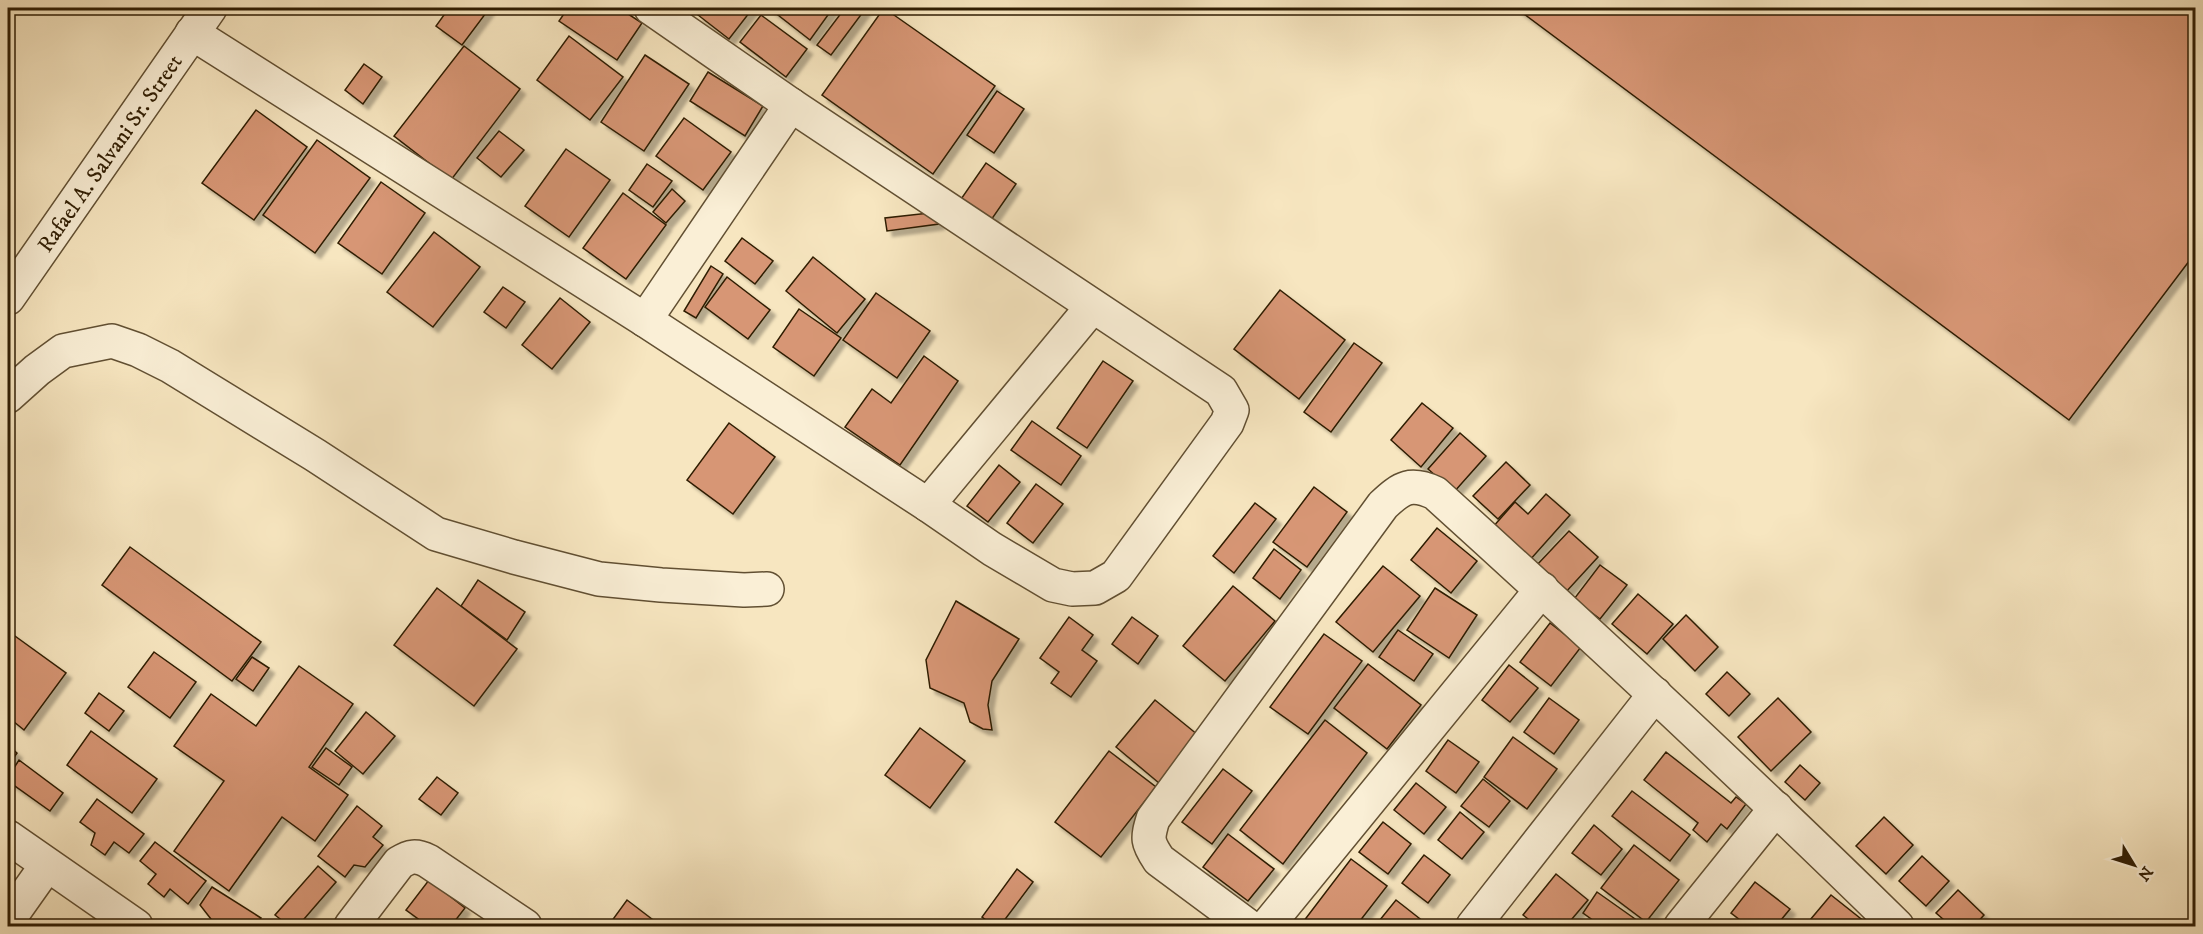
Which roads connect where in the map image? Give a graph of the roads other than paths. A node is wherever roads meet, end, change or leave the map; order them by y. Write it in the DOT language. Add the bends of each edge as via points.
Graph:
graph roads {
  1 [pos="651,8"];
  2 [pos="201,20"];
  3 [pos="791,105"];
  4 [pos="8,298"];
  5 [pos="1092,307"];
  6 [pos="645,320"];
  7 [pos="8,396"];
  8 [pos="928,505"];
  9 [pos="767,589"];
  10 [pos="1542,590"];
  11 [pos="1655,694"];
  12 [pos="1776,808"];
  13 [pos="8,837"];
  14 [pos="47,865"];
  15 [pos="102,917"];
  16 [pos="8,920"];
  17 [pos="136,927"];
  18 [pos="351,927"];
  19 [pos="525,927"];
  20 [pos="1248,927"];
  21 [pos="1267,927"];
  22 [pos="1473,927"];
  23 [pos="1682,927"];
  24 [pos="1897,927"];
  1 -- 3 [label="street"];
  2 -- 4 [label="street, Rafael A. Salvani Sr. Street"];
  2 -- 6 [label="street"];
  3 -- 5 [label="street"];
  3 -- 6 [label="street"];
  5 -- 8 [label="street"];
  5 -- 8 [label="street" via="1221,392 1232,410 1227,423 1116,576 1095,588 1053,585"];
  6 -- 8 [label="street"];
  7 -- 9 [label="street" via="63,351 112,341 170,366 436,534 599,579"];
  10 -- 11 [label="street"];
  10 -- 20 [label="street" via="1435,494 1410,487 1383,506 1153,819 1149,846 1159,860"];
  10 -- 21 [label="street"];
  11 -- 12 [label="street"];
  11 -- 22 [label="street"];
  12 -- 23 [label="street"];
  12 -- 24 [label="street"];
  13 -- 14 [label="street"];
  14 -- 15 [label="street"];
  14 -- 16 [label="street"];
  15 -- 17 [label="street"];
  18 -- 19 [label="street" via="399,863 419,856"];
}
